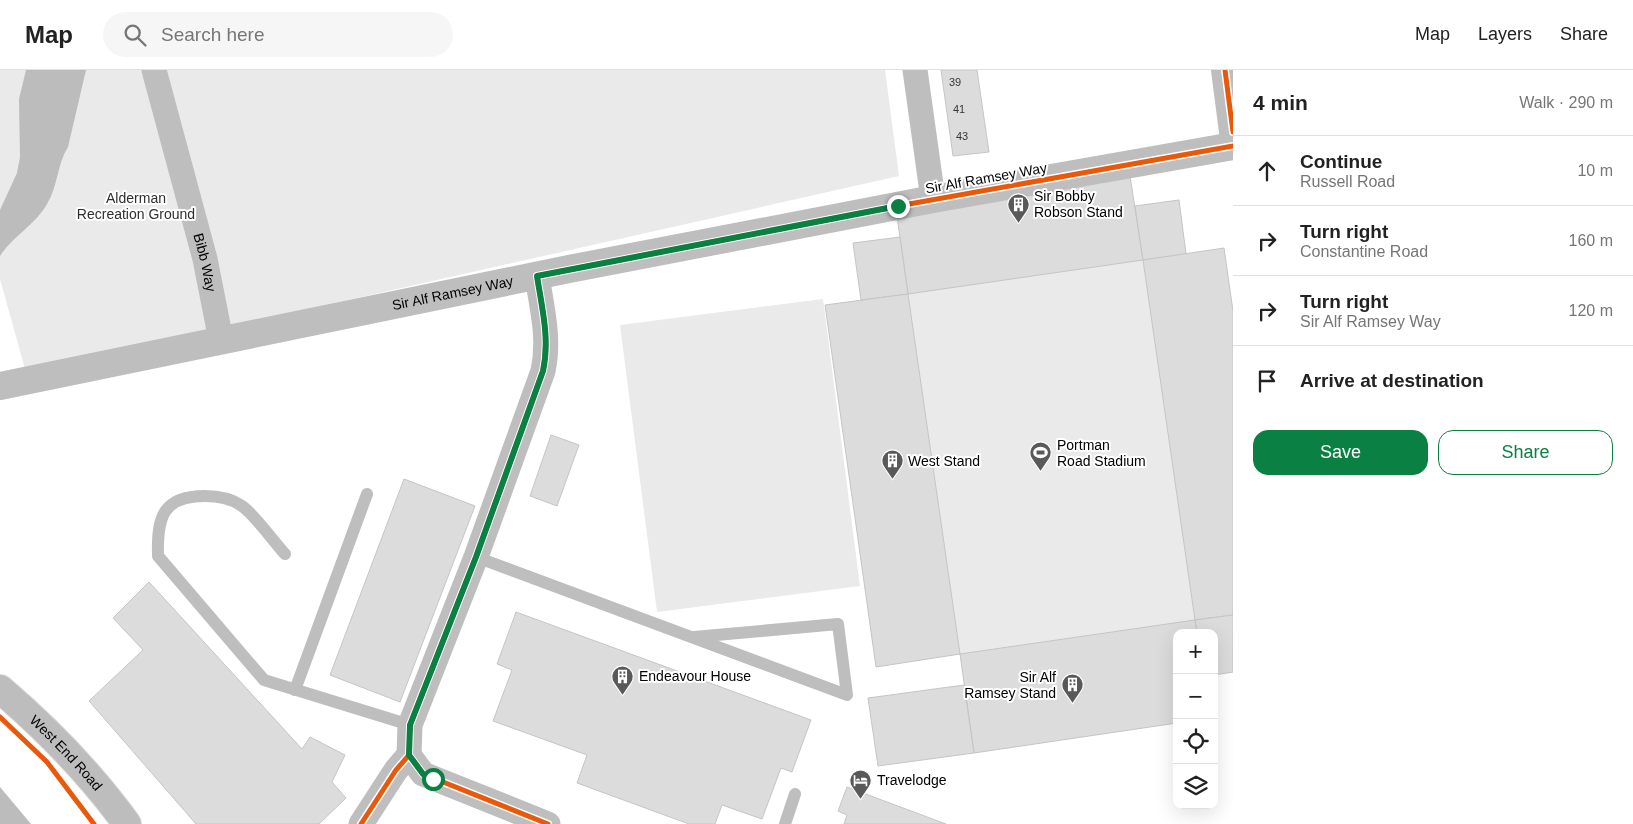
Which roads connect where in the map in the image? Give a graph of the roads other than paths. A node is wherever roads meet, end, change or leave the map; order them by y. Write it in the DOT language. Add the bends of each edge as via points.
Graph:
graph roads {
  1 [pos="154,70"];
  2 [pos="915,70"];
  3 [pos="1225,70"];
  4 [pos="1233,132"];
  5 [pos="1233,146"];
  6 [pos="933,199"];
  7 [pos="537,276"];
  8 [pos="221,340"];
  9 [pos="0,386"];
  10 [pos="367,494"];
  11 [pos="285,554"];
  12 [pos="476,557"];
  13 [pos="694,637"];
  14 [pos="0,689"];
  15 [pos="296,690"];
  16 [pos="410,725"];
  17 [pos="409,755"];
  18 [pos="795,794"];
  19 [pos="128,824"];
  20 [pos="361,824"];
  21 [pos="548,824"];
  22 [pos="785,824"];
  1 -- 8 [label="street, Bibb Way" via="206,259"];
  2 -- 6 [label="street"];
  3 -- 4 [label="street"];
  5 -- 6 [label="street, Sir Alf Ramsey Way"];
  6 -- 7 [label="street, Sir Alf Ramsey Way"];
  7 -- 8 [label="street, Sir Alf Ramsey Way"];
  7 -- 12 [label="street" via="546,356"];
  8 -- 9 [label="street, Sir Alf Ramsey Way"];
  10 -- 15 [label="lane"];
  11 -- 15 [label="lane" via="242,506 216,496 176,500 166,510 158,530 158,556 264,680"];
  12 -- 13 [label="lane"];
  12 -- 16 [label="street"];
  13 -- 13 [label="lane" via="838,624 847,695 721,647"];
  14 -- 19 [label="main road, West End Road" via="55,737"];
  15 -- 16 [label="lane"];
  16 -- 17 [label="street"];
  17 -- 20 [label="street"];
  17 -- 21 [label="street" via="423,774"];
  18 -- 22 [label="lane"];
}
